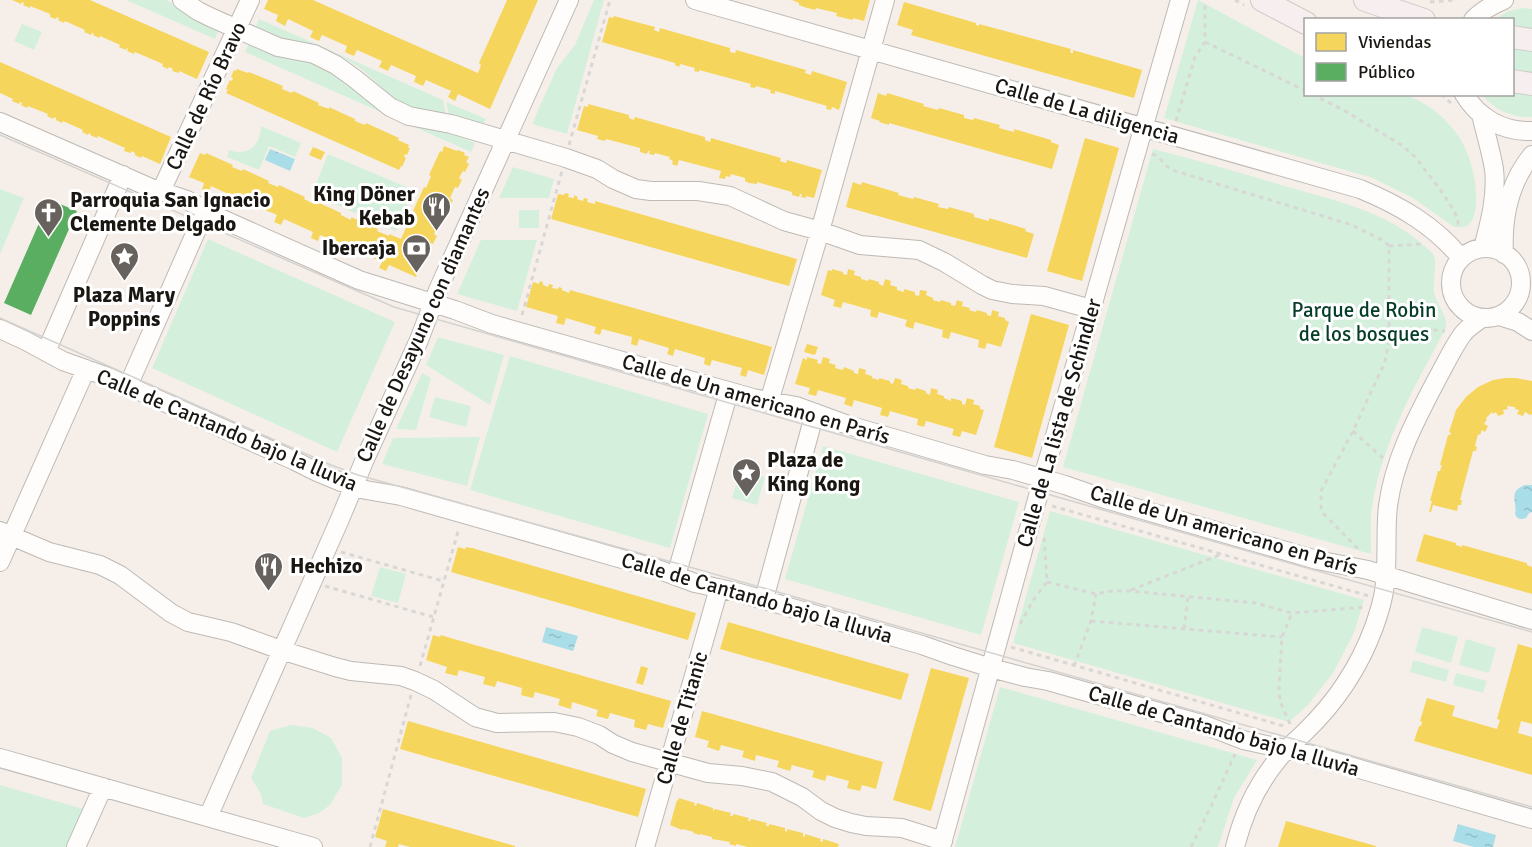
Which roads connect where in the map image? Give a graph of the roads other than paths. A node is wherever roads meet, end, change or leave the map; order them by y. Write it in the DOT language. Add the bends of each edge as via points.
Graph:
graph roads {
  1 [pos="182,0"];
  2 [pos="250,0"];
  3 [pos="569,0"];
  4 [pos="695,0"];
  5 [pos="885,0"];
  6 [pos="1180,0"];
  7 [pos="1262,0"];
  8 [pos="1365,0"];
  9 [pos="1504,0"];
  10 [pos="1426,11"];
  11 [pos="1475,18"];
  12 [pos="1304,21"];
  13 [pos="237,29"];
  14 [pos="1514,37"];
  15 [pos="1532,40"];
  16 [pos="871,50"];
  17 [pos="1514,81"];
  18 [pos="1532,84"];
  19 [pos="1466,96"];
  20 [pos="1481,114"];
  21 [pos="0,122"];
  22 [pos="1143,127"];
  23 [pos="1532,131"];
  24 [pos="505,141"];
  25 [pos="1532,155"];
  26 [pos="123,175"];
  27 [pos="161,191"];
  28 [pos="206,209"];
  29 [pos="820,231"];
  30 [pos="1483,248"];
  31 [pos="1504,254"];
  32 [pos="1461,258"];
  33 [pos="433,303"];
  34 [pos="1091,309"];
  35 [pos="1491,317"];
  36 [pos="0,329"];
  37 [pos="1532,331"];
  38 [pos="46,352"];
  39 [pos="86,369"];
  40 [pos="128,386"];
  41 [pos="729,391"];
  42 [pos="769,402"];
  43 [pos="816,413"];
  44 [pos="1043,479"];
  45 [pos="353,487"];
  46 [pos="6,534"];
  47 [pos="0,562"];
  48 [pos="1386,575"];
  49 [pos="676,576"];
  50 [pos="719,588"];
  51 [pos="764,599"];
  52 [pos="1532,620"];
  53 [pos="281,650"];
  54 [pos="991,668"];
  55 [pos="1286,749"];
  56 [pos="0,758"];
  57 [pos="670,762"];
  58 [pos="103,787"];
  59 [pos="208,817"];
  60 [pos="1532,819"];
  61 [pos="942,844"];
  62 [pos="76,847"];
  63 [pos="313,847"];
  64 [pos="645,847"];
  65 [pos="1235,847"];
  1 -- 13 [label="street"];
  2 -- 13 [label="street, Calle de Río Bravo"];
  3 -- 24 [label="street, Calle de Desayuno con diamantes"];
  4 -- 16 [label="street, Calle de La diligencia"];
  5 -- 16 [label="street"];
  6 -- 22 [label="street, Calle de La lista de Schindler"];
  7 -- 12 [label="main road"];
  8 -- 10 [label="main road"];
  9 -- 11 [label="street"];
  13 -- 24 [label="street" via="336,65 408,116"];
  13 -- 27 [label="street, Calle de Río Bravo"];
  14 -- 15 [label="main road"];
  16 -- 22 [label="street, Calle de La diligencia"];
  16 -- 29 [label="street"];
  17 -- 18 [label="main road"];
  19 -- 20 [label="street"];
  20 -- 23 [label="street" via="1499,126"];
  20 -- 30 [label="street" via="1494,180"];
  21 -- 26 [label="street, Calle de Un americano en París"];
  22 -- 32 [label="street, Calle de La diligencia" via="1367,192 1426,223"];
  22 -- 34 [label="street, Calle de La lista de Schindler"];
  24 -- 29 [label="street" via="587,165 636,189 730,196 772,216"];
  24 -- 33 [label="street, Calle de Desayuno con diamantes"];
  25 -- 31 [label="street" via="1517,177 1508,202"];
  26 -- 27 [label="street, Calle de Un americano en París"];
  26 -- 38 [label="street"];
  27 -- 28 [label="street, Calle de Un americano en París"];
  28 -- 33 [label="street, Calle de Un americano en París" via="359,280"];
  28 -- 40 [label="street"];
  29 -- 34 [label="street" via="860,245 919,250 1002,292 1044,296"];
  29 -- 42 [label="street"];
  30 -- 31 [label="street"];
  30 -- 32 [label="street"];
  31 -- 35 [label="street" via="1519,271 1521,286 1511,307"];
  32 -- 35 [label="street" via="1452,275 1453,295 1464,311 1476,317"];
  33 -- 41 [label="street, Calle de Un americano en París" via="518,332"];
  33 -- 45 [label="street, Calle de Desayuno con diamantes"];
  34 -- 44 [label="street, Calle de La lista de Schindler"];
  35 -- 37 [label="street" via="1518,322"];
  35 -- 48 [label="street" via="1468,328 1457,343 1408,438 1392,483"];
  36 -- 38 [label="street, Calle de Cantando bajo la lluvia"];
  38 -- 39 [label="street, Calle de Cantando bajo la lluvia"];
  39 -- 40 [label="street, Calle de Cantando bajo la lluvia"];
  39 -- 46 [label="street"];
  40 -- 45 [label="street, Calle de Cantando bajo la lluvia"];
  41 -- 42 [label="street, Calle de Un americano en París"];
  41 -- 49 [label="street"];
  42 -- 43 [label="street, Calle de Un americano en París"];
  43 -- 44 [label="street, Calle de Un americano en París"];
  43 -- 51 [label="street"];
  44 -- 48 [label="street, Calle de Un americano en París" via="1317,560"];
  44 -- 54 [label="street, Calle de La lista de Schindler" via="1006,644"];
  45 -- 49 [label="street, Calle de Cantando bajo la lluvia" via="411,499"];
  45 -- 53 [label="street, Calle de Desayuno con diamantes"];
  46 -- 47 [label="street"];
  46 -- 53 [label="street" via="49,552 100,565 188,622"];
  48 -- 52 [label="street, Calle de Un americano en París"];
  48 -- 55 [label="street" via="1367,646 1353,673 1330,705"];
  49 -- 50 [label="street, Calle de Cantando bajo la lluvia"];
  50 -- 51 [label="street, Calle de Cantando bajo la lluvia"];
  50 -- 57 [label="street, Calle de Titanic"];
  51 -- 54 [label="street, Calle de Cantando bajo la lluvia"];
  53 -- 57 [label="street" via="351,671 416,681 475,717 497,723 554,722 578,727 632,752"];
  53 -- 59 [label="street, Calle de Desayuno con diamantes"];
  54 -- 55 [label="street, Calle de Cantando bajo la lluvia"];
  54 -- 61 [label="street, Calle de La lista de Schindler"];
  55 -- 60 [label="street, Calle de Cantando bajo la lluvia"];
  55 -- 65 [label="street" via="1253,799"];
  56 -- 58 [label="street"];
  57 -- 61 [label="street" via="708,773 772,782 835,818 866,826 902,828"];
  57 -- 64 [label="street, Calle de Titanic"];
  58 -- 59 [label="street"];
  58 -- 62 [label="street"];
  59 -- 63 [label="street"];
}
